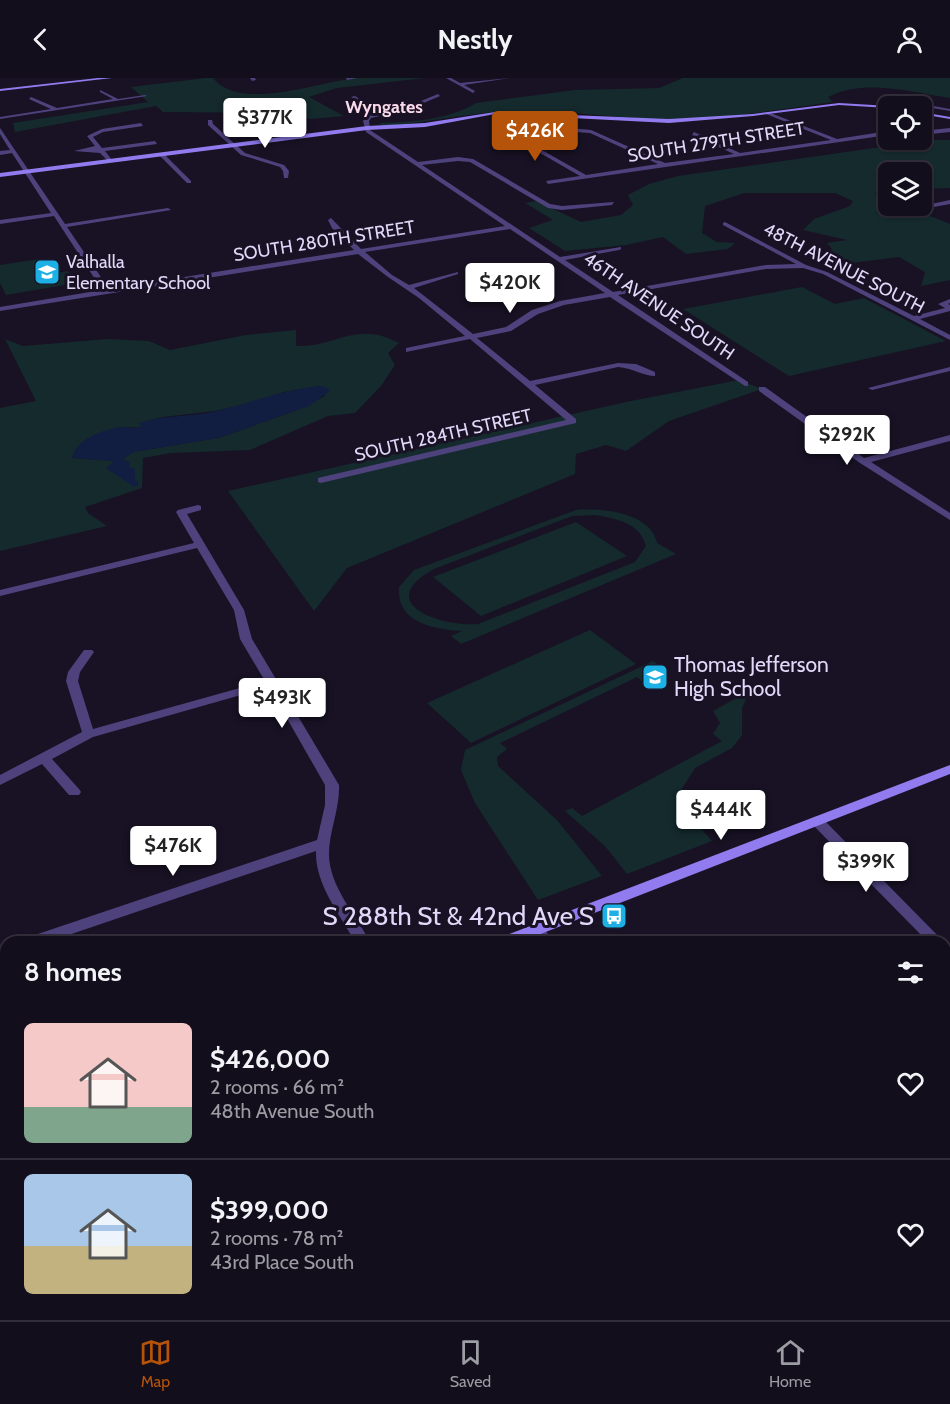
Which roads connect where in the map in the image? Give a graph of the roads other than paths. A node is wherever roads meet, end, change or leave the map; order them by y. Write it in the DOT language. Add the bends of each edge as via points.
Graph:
graph roads {
  1 [pos="110,78"];
  2 [pos="355,78"];
  3 [pos="448,78"];
  4 [pos="508,78"];
  5 [pos="347,79"];
  6 [pos="459,84"];
  7 [pos="0,90"];
  8 [pos="102,91"];
  9 [pos="473,92"];
  10 [pos="438,95"];
  11 [pos="144,96"];
  12 [pos="353,97"];
  13 [pos="31,98"];
  14 [pos="117,100"];
  15 [pos="878,106"];
  16 [pos="932,107"];
  17 [pos="57,110"];
  18 [pos="950,110"];
  19 [pos="768,113"];
  20 [pos="380,114"];
  21 [pos="932,115"];
  22 [pos="0,118"];
  23 [pos="950,118"];
  24 [pos="210,121"];
  25 [pos="277,122"];
  26 [pos="141,125"];
  27 [pos="496,126"];
  28 [pos="367,128"];
  29 [pos="0,130"];
  30 [pos="950,130"];
  31 [pos="608,131"];
  32 [pos="932,132"];
  33 [pos="599,134"];
  34 [pos="694,134"];
  35 [pos="878,134"];
  36 [pos="222,135"];
  37 [pos="511,135"];
  38 [pos="834,139"];
  39 [pos="155,143"];
  40 [pos="232,145"];
  41 [pos="99,149"];
  42 [pos="13,151"];
  43 [pos="0,153"];
  44 [pos="738,153"];
  45 [pos="161,154"];
  46 [pos="109,160"];
  47 [pos="417,164"];
  48 [pos="664,165"];
  49 [pos="28,171"];
  50 [pos="0,175"];
  51 [pos="286,177"];
  52 [pos="586,177"];
  53 [pos="189,182"];
  54 [pos="548,182"];
  55 [pos="950,202"];
  56 [pos="612,203"];
  57 [pos="932,205"];
  58 [pos="168,210"];
  59 [pos="55,214"];
  60 [pos="331,220"];
  61 [pos="0,222"];
  62 [pos="725,224"];
  63 [pos="62,225"];
  64 [pos="511,227"];
  65 [pos="619,248"];
  66 [pos="359,251"];
  67 [pos="560,259"];
  68 [pos="804,266"];
  69 [pos="456,273"];
  70 [pos="410,287"];
  71 [pos="106,291"];
  72 [pos="612,294"];
  73 [pos="950,301"];
  74 [pos="0,309"];
  75 [pos="950,309"];
  76 [pos="914,319"];
  77 [pos="473,337"];
  78 [pos="950,338"];
  79 [pos="410,350"];
  80 [pos="950,369"];
  81 [pos="652,374"];
  82 [pos="528,384"];
  83 [pos="745,384"];
  84 [pos="872,388"];
  85 [pos="762,389"];
  86 [pos="950,438"];
  87 [pos="862,461"];
  88 [pos="321,480"];
  89 [pos="198,508"];
  90 [pos="950,517"];
  91 [pos="199,545"];
  92 [pos="0,593"];
  93 [pos="88,652"];
  94 [pos="271,683"];
  95 [pos="89,734"];
  96 [pos="44,758"];
  97 [pos="950,769"];
  98 [pos="0,781"];
  99 [pos="74,792"];
  100 [pos="817,820"];
  101 [pos="324,843"];
  102 [pos="49,936"];
  103 [pos="360,936"];
  104 [pos="542,936"];
  105 [pos="932,936"];
  1 -- 7 [label="street"];
  2 -- 5 [label="street"];
  3 -- 6 [label="street"];
  4 -- 6 [label="street"];
  6 -- 9 [label="street"];
  8 -- 14 [label="street"];
  10 -- 20 [label="street" via="405,109"];
  11 -- 14 [label="street"];
  12 -- 20 [label="street"];
  13 -- 17 [label="street"];
  14 -- 17 [label="street"];
  15 -- 19 [label="street" via="839,104"];
  16 -- 18 [label="street"];
  17 -- 22 [label="street"];
  19 -- 28 [label="street" via="669,121 501,113 425,125"];
  19 -- 38 [label="street"];
  20 -- 28 [label="street" via="367,119"];
  21 -- 23 [label="street"];
  24 -- 36 [label="street"];
  25 -- 36 [label="street" via="279,125 274,128"];
  26 -- 41 [label="street" via="94,133 90,139"];
  27 -- 37 [label="street"];
  28 -- 40 [label="street"];
  28 -- 47 [label="street, 46TH AVENUE SOUTH"];
  29 -- 42 [label="street"];
  30 -- 32 [label="street"];
  31 -- 33 [label="street"];
  33 -- 37 [label="street" via="555,130"];
  33 -- 48 [label="street"];
  34 -- 44 [label="street"];
  35 -- 38 [label="street, SOUTH 279TH STREET"];
  36 -- 40 [label="street"];
  37 -- 52 [label="street"];
  38 -- 44 [label="street, SOUTH 279TH STREET"];
  39 -- 41 [label="street"];
  40 -- 45 [label="street"];
  40 -- 51 [label="street" via="256,159 255,163 272,162 285,168"];
  41 -- 46 [label="street"];
  42 -- 43 [label="street"];
  42 -- 49 [label="street"];
  44 -- 48 [label="street, SOUTH 279TH STREET"];
  45 -- 46 [label="street"];
  45 -- 53 [label="street"];
  46 -- 49 [label="street"];
  47 -- 56 [label="street" via="466,159 554,208"];
  47 -- 64 [label="street, 46TH AVENUE SOUTH"];
  48 -- 52 [label="street, SOUTH 279TH STREET"];
  49 -- 50 [label="street"];
  49 -- 59 [label="street"];
  52 -- 54 [label="street, SOUTH 279TH STREET"];
  55 -- 57 [label="street"];
  58 -- 63 [label="street"];
  59 -- 61 [label="street"];
  59 -- 63 [label="street"];
  60 -- 66 [label="street"];
  62 -- 68 [label="street, 48TH AVENUE SOUTH"];
  63 -- 71 [label="street"];
  64 -- 66 [label="street, SOUTH 280TH STREET"];
  64 -- 67 [label="street, 46TH AVENUE SOUTH"];
  65 -- 67 [label="street"];
  66 -- 70 [label="street"];
  66 -- 71 [label="street, SOUTH 280TH STREET"];
  67 -- 72 [label="street, 46TH AVENUE SOUTH"];
  68 -- 72 [label="street" via="766,267"];
  68 -- 76 [label="street, 48TH AVENUE SOUTH"];
  69 -- 70 [label="street"];
  70 -- 77 [label="street"];
  71 -- 74 [label="street, SOUTH 280TH STREET"];
  72 -- 77 [label="street" via="544,308 508,329"];
  72 -- 83 [label="street, 46TH AVENUE SOUTH"];
  73 -- 75 [label="street" via="942,304"];
  75 -- 76 [label="street"];
  76 -- 78 [label="street, 48TH AVENUE SOUTH"];
  77 -- 79 [label="street"];
  77 -- 82 [label="street"];
  80 -- 84 [label="street"];
  81 -- 82 [label="street" via="618,365"];
  82 -- 88 [label="street, SOUTH 284TH STREET" via="573,421"];
  85 -- 87 [label="street"];
  86 -- 87 [label="street"];
  87 -- 90 [label="street"];
  89 -- 91 [label="street" via="181,512"];
  91 -- 92 [label="street"];
  91 -- 94 [label="street" via="239,610 246,639"];
  93 -- 95 [label="street" via="72,681"];
  94 -- 95 [label="street"];
  94 -- 101 [label="street" via="332,785 334,802"];
  95 -- 96 [label="street"];
  96 -- 98 [label="street"];
  96 -- 99 [label="street"];
  97 -- 100 [label="street"];
  100 -- 104 [label="street"];
  100 -- 105 [label="street"];
  101 -- 102 [label="street"];
  101 -- 103 [label="street" via="327,873"];
}
